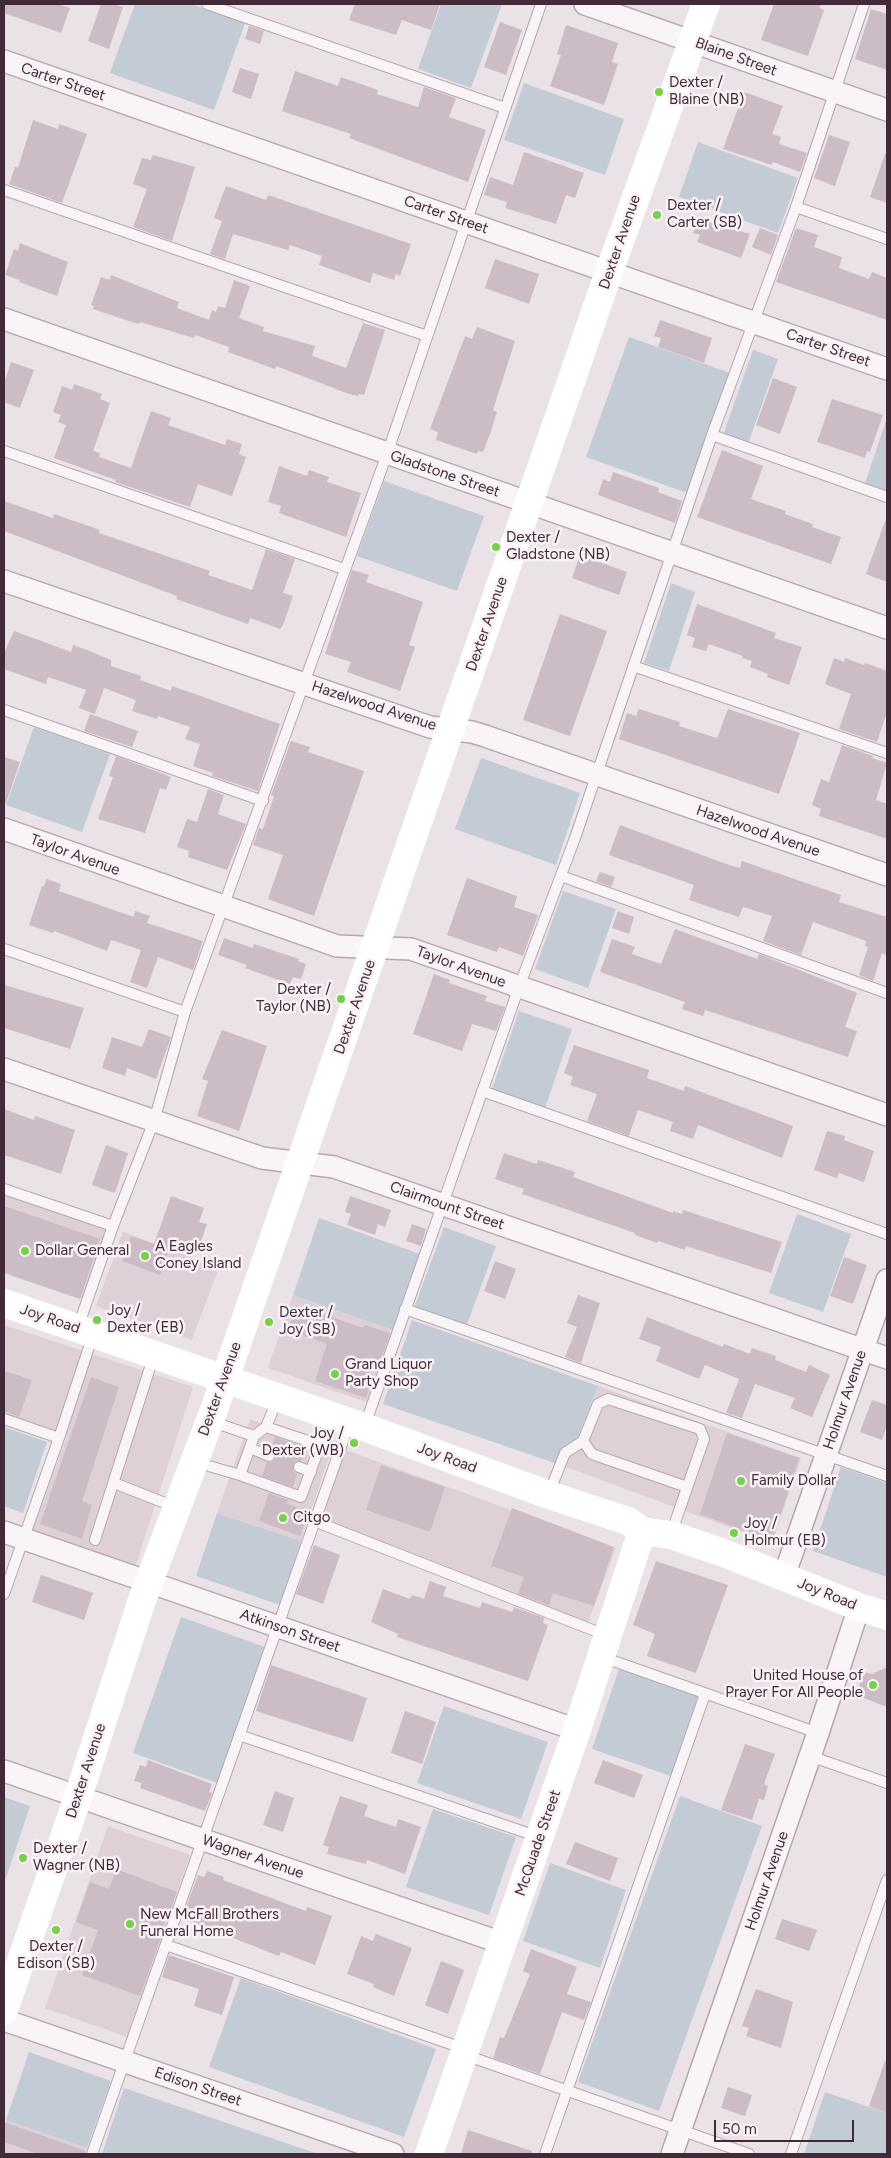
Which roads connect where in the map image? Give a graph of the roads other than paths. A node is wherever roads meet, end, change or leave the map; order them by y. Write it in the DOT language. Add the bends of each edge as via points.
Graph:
graph roads {
  1 [pos="207,4"];
  2 [pos="541,4"];
  3 [pos="585,4"];
  4 [pos="706,4"];
  5 [pos="864,4"];
  6 [pos="693,41"];
  7 [pos="4,61"];
  8 [pos="833,91"];
  9 [pos="506,108"];
  10 [pos="887,110"];
  11 [pos="4,190"];
  12 [pos="796,207"];
  13 [pos="466,222"];
  14 [pos="887,239"];
  15 [pos="609,272"];
  16 [pos="4,319"];
  17 [pos="754,323"];
  18 [pos="427,336"];
  19 [pos="887,369"];
  20 [pos="712,435"];
  21 [pos="4,451"];
  22 [pos="387,454"];
  23 [pos="887,497"];
  24 [pos="529,503"];
  25 [pos="672,552"];
  26 [pos="344,569"];
  27 [pos="4,581"];
  28 [pos="887,628"];
  29 [pos="633,666"];
  30 [pos="303,683"];
  31 [pos="4,710"];
  32 [pos="450,729"];
  33 [pos="887,753"];
  34 [pos="594,775"];
  35 [pos="263,801"];
  36 [pos="4,830"];
  37 [pos="887,875"];
  38 [pos="561,876"];
  39 [pos="223,908"];
  40 [pos="4,949"];
  41 [pos="375,949"];
  42 [pos="519,987"];
  43 [pos="887,993"];
  44 [pos="184,1012"];
  45 [pos="4,1069"];
  46 [pos="482,1091"];
  47 [pos="887,1115"];
  48 [pos="154,1121"];
  49 [pos="300,1163"];
  50 [pos="4,1189"];
  51 [pos="442,1204"];
  52 [pos="113,1226"];
  53 [pos="887,1234"];
  54 [pos="887,1280"];
  55 [pos="4,1303"];
  56 [pos="406,1309"];
  57 [pos="85,1331"];
  58 [pos="862,1350"];
  59 [pos="154,1355"];
  60 [pos="887,1358"];
  61 [pos="224,1379"];
  62 [pos="278,1398"];
  63 [pos="4,1419"];
  64 [pos="209,1421"];
  65 [pos="348,1422"];
  66 [pos="266,1427"];
  67 [pos="254,1436"];
  68 [pos="59,1438"];
  69 [pos="583,1441"];
  70 [pos="320,1445"];
  71 [pos="250,1448"];
  72 [pos="826,1454"];
  73 [pos="269,1456"];
  74 [pos="194,1461"];
  75 [pos="299,1467"];
  76 [pos="311,1472"];
  77 [pos="240,1476"];
  78 [pos="887,1476"];
  79 [pos="114,1483"];
  80 [pos="687,1487"];
  81 [pos="549,1496"];
  82 [pos="176,1507"];
  83 [pos="314,1521"];
  84 [pos="642,1531"];
  85 [pos="4,1532"];
  86 [pos="671,1535"];
  87 [pos="24,1539"];
  88 [pos="95,1540"];
  89 [pos="784,1576"];
  90 [pos="150,1582"];
  91 [pos="4,1594"];
  92 [pos="859,1607"];
  93 [pos="887,1616"];
  94 [pos="276,1626"];
  95 [pos="605,1647"];
  96 [pos="705,1694"];
  97 [pos="577,1730"];
  98 [pos="818,1733"];
  99 [pos="239,1735"];
  100 [pos="810,1756"];
  101 [pos="4,1771"];
  102 [pos="887,1783"];
  103 [pos="78,1797"];
  104 [pos="540,1837"];
  105 [pos="203,1840"];
  106 [pos="887,1880"];
  107 [pos="502,1943"];
  108 [pos="166,1945"];
  109 [pos="4,2010"];
  110 [pos="4,2020"];
  111 [pos="465,2052"];
  112 [pos="125,2062"];
  113 [pos="566,2092"];
  114 [pos="680,2131"];
  115 [pos="92,2154"];
  116 [pos="393,2154"];
  117 [pos="429,2154"];
  118 [pos="545,2154"];
  119 [pos="672,2154"];
  120 [pos="749,2154"];
  121 [pos="791,2154"];
  1 -- 9 [label="lane"];
  2 -- 9 [label="lane"];
  3 -- 6 [label="street, Blaine Street"];
  4 -- 6 [label="street, Dexter Avenue"];
  5 -- 8 [label="lane"];
  6 -- 8 [label="street, Blaine Street"];
  6 -- 15 [label="street, Dexter Avenue"];
  7 -- 13 [label="street, Carter Street"];
  8 -- 10 [label="street, Blaine Street"];
  8 -- 12 [label="lane"];
  9 -- 13 [label="lane"];
  11 -- 18 [label="lane"];
  12 -- 14 [label="lane"];
  12 -- 17 [label="lane"];
  13 -- 15 [label="street, Carter Street"];
  13 -- 18 [label="lane"];
  15 -- 17 [label="street, Carter Street"];
  15 -- 24 [label="street, Dexter Avenue"];
  16 -- 22 [label="street, Gladstone Street"];
  17 -- 19 [label="street, Carter Street"];
  17 -- 20 [label="lane"];
  18 -- 22 [label="lane"];
  20 -- 23 [label="lane"];
  20 -- 25 [label="lane"];
  21 -- 26 [label="lane"];
  22 -- 24 [label="street, Gladstone Street"];
  22 -- 26 [label="lane"];
  24 -- 25 [label="street, Gladstone Street"];
  24 -- 32 [label="street, Dexter Avenue"];
  25 -- 28 [label="street, Gladstone Street"];
  25 -- 29 [label="lane"];
  26 -- 30 [label="lane"];
  27 -- 30 [label="street, Hazelwood Avenue"];
  29 -- 33 [label="lane"];
  29 -- 34 [label="lane"];
  30 -- 32 [label="street, Hazelwood Avenue" via="430,727"];
  30 -- 35 [label="lane"];
  31 -- 35 [label="lane"];
  32 -- 34 [label="street, Hazelwood Avenue" via="472,732"];
  32 -- 41 [label="street, Dexter Avenue"];
  34 -- 37 [label="street, Hazelwood Avenue"];
  34 -- 38 [label="lane"];
  35 -- 39 [label="lane"];
  36 -- 39 [label="street, Taylor Avenue"];
  38 -- 42 [label="lane"];
  38 -- 43 [label="lane"];
  39 -- 41 [label="street, Taylor Avenue" via="337,946"];
  39 -- 44 [label="lane"];
  40 -- 44 [label="lane"];
  41 -- 42 [label="street, Taylor Avenue" via="411,949"];
  41 -- 49 [label="street, Dexter Avenue"];
  42 -- 46 [label="lane"];
  42 -- 47 [label="street, Taylor Avenue"];
  44 -- 48 [label="lane"];
  45 -- 48 [label="street, Clairmount Street"];
  46 -- 51 [label="lane"];
  46 -- 53 [label="lane"];
  48 -- 49 [label="street, Clairmount Street" via="265,1159"];
  48 -- 52 [label="lane"];
  49 -- 51 [label="street, Clairmount Street" via="334,1166"];
  49 -- 61 [label="street, Dexter Avenue"];
  50 -- 52 [label="lane"];
  51 -- 56 [label="lane"];
  51 -- 58 [label="street, Clairmount Street"];
  52 -- 57 [label="lane"];
  54 -- 58 [label="street, Holmur Avenue"];
  55 -- 57 [label="street, Joy Road"];
  56 -- 65 [label="lane"];
  56 -- 72 [label="lane"];
  57 -- 59 [label="street, Joy Road"];
  57 -- 68 [label="lane"];
  58 -- 60 [label="street, Clairmount Street"];
  58 -- 72 [label="street, Holmur Avenue"];
  59 -- 61 [label="street, Joy Road"];
  59 -- 79 [label="lane"];
  61 -- 62 [label="street, Joy Road"];
  61 -- 64 [label="street, Dexter Avenue"];
  62 -- 65 [label="street, Joy Road"];
  62 -- 66 [label="lane"];
  63 -- 68 [label="lane"];
  64 -- 67 [label="lane"];
  64 -- 74 [label="street, Dexter Avenue"];
  65 -- 70 [label="lane"];
  65 -- 81 [label="street, Joy Road"];
  65 -- 83 [label="lane"];
  66 -- 67 [label="lane"];
  66 -- 70 [label="lane"];
  67 -- 71 [label="lane"];
  68 -- 87 [label="lane"];
  69 -- 80 [label="lane" via="592,1454"];
  69 -- 80 [label="lane" via="598,1404 608,1399 700,1429 704,1439"];
  69 -- 81 [label="lane" via="565,1453"];
  70 -- 76 [label="lane"];
  71 -- 73 [label="lane"];
  71 -- 77 [label="lane"];
  72 -- 78 [label="lane"];
  72 -- 89 [label="street, Holmur Avenue"];
  74 -- 77 [label="lane"];
  74 -- 82 [label="street, Dexter Avenue"];
  75 -- 76 [label="lane"];
  76 -- 77 [label="lane" via="302,1497"];
  79 -- 82 [label="lane"];
  79 -- 88 [label="lane"];
  80 -- 86 [label="lane"];
  81 -- 84 [label="street, Joy Road" via="628,1521"];
  82 -- 90 [label="street, Dexter Avenue"];
  83 -- 94 [label="lane"];
  83 -- 95 [label="lane"];
  84 -- 86 [label="street, Joy Road"];
  84 -- 95 [label="street, McQuade Street"];
  85 -- 87 [label="street, Atkinson Street"];
  86 -- 89 [label="street, Joy Road"];
  87 -- 90 [label="street, Atkinson Street"];
  87 -- 91 [label="lane"];
  89 -- 92 [label="street, Joy Road"];
  90 -- 94 [label="street, Atkinson Street"];
  90 -- 103 [label="street, Dexter Avenue"];
  92 -- 93 [label="street, Joy Road"];
  92 -- 98 [label="street, Holmur Avenue"];
  94 -- 97 [label="street, Atkinson Street"];
  94 -- 99 [label="lane"];
  95 -- 96 [label="lane"];
  95 -- 97 [label="street, McQuade Street"];
  96 -- 98 [label="lane"];
  96 -- 113 [label="lane"];
  97 -- 104 [label="street, McQuade Street"];
  98 -- 100 [label="street, Holmur Avenue"];
  99 -- 104 [label="lane"];
  99 -- 105 [label="lane"];
  100 -- 102 [label="lane"];
  100 -- 114 [label="street, Holmur Avenue"];
  101 -- 103 [label="street, Wagner Avenue"];
  103 -- 105 [label="street, Wagner Avenue"];
  103 -- 109 [label="street, Dexter Avenue"];
  104 -- 107 [label="street, McQuade Street"];
  105 -- 107 [label="street, Wagner Avenue"];
  105 -- 108 [label="lane"];
  106 -- 121 [label="lane"];
  107 -- 111 [label="street, McQuade Street"];
  108 -- 111 [label="lane"];
  108 -- 112 [label="lane"];
  110 -- 112 [label="street, Edison Street"];
  111 -- 113 [label="lane"];
  111 -- 117 [label="street, McQuade Street"];
  112 -- 115 [label="lane"];
  112 -- 116 [label="street, Edison Street"];
  113 -- 114 [label="lane"];
  113 -- 118 [label="lane"];
  114 -- 119 [label="street, Holmur Avenue"];
  114 -- 120 [label="lane"];
}
